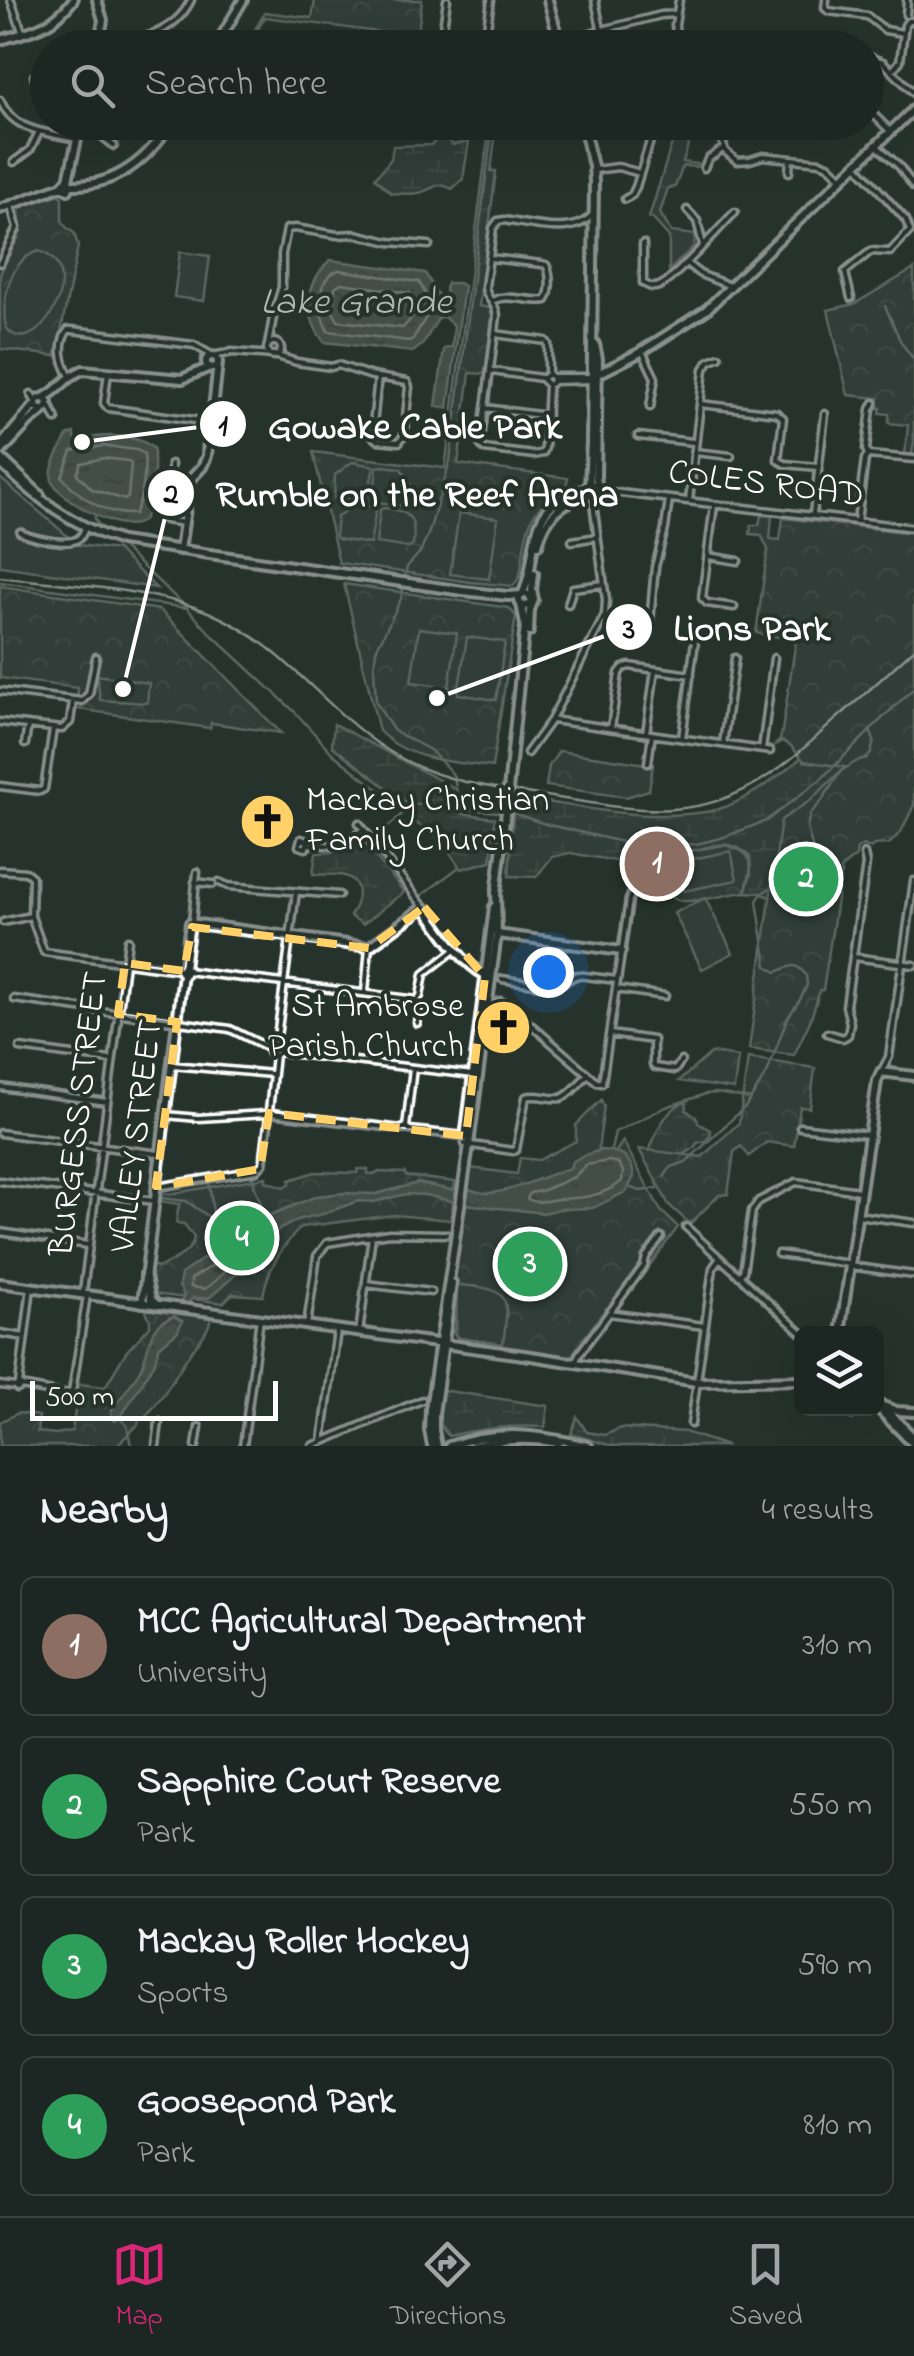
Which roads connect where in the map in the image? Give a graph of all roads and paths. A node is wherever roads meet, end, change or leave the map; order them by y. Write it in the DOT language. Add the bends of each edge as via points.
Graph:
graph roads {
  1 [pos="11,0"];
  2 [pos="73,0"];
  3 [pos="98,0"];
  4 [pos="191,0"];
  5 [pos="243,0"];
  6 [pos="447,0"];
  7 [pos="490,0"];
  8 [pos="548,0"];
  9 [pos="595,0"];
  10 [pos="678,0"];
  11 [pos="826,0"];
  12 [pos="907,0"];
  13 [pos="676,14"];
  14 [pos="906,15"];
  15 [pos="914,22"];
  16 [pos="601,29"];
  17 [pos="35,30"];
  18 [pos="101,30"];
  19 [pos="161,30"];
  20 [pos="226,30"];
  21 [pos="443,30"];
  22 [pos="486,30"];
  23 [pos="556,30"];
  24 [pos="676,30"];
  25 [pos="30,32"];
  26 [pos="904,33"];
  27 [pos="23,34"];
  28 [pos="0,40"];
  29 [pos="884,64"];
  30 [pos="892,71"];
  31 [pos="914,93"];
  32 [pos="0,100"];
  33 [pos="914,109"];
  34 [pos="884,125"];
  35 [pos="30,128"];
  36 [pos="891,132"];
  37 [pos="884,139"];
  38 [pos="35,140"];
  39 [pos="76,140"];
  40 [pos="158,140"];
  41 [pos="586,140"];
  42 [pos="650,140"];
  43 [pos="722,140"];
  44 [pos="883,140"];
  45 [pos="108,141"];
  46 [pos="114,146"];
  47 [pos="877,146"];
  48 [pos="724,148"];
  49 [pos="790,159"];
  50 [pos="14,162"];
  51 [pos="857,166"];
  52 [pos="704,168"];
  53 [pos="594,170"];
  54 [pos="640,172"];
  55 [pos="789,172"];
  56 [pos="843,179"];
  57 [pos="67,184"];
  58 [pos="914,187"];
  59 [pos="624,199"];
  60 [pos="12,205"];
  61 [pos="0,209"];
  62 [pos="687,210"];
  63 [pos="735,212"];
  64 [pos="594,213"];
  65 [pos="584,222"];
  66 [pos="593,227"];
  67 [pos="643,244"];
  68 [pos="429,245"];
  69 [pos="703,245"];
  70 [pos="490,258"];
  71 [pos="0,263"];
  72 [pos="686,263"];
  73 [pos="731,286"];
  74 [pos="851,298"];
  75 [pos="492,301"];
  76 [pos="272,330"];
  77 [pos="495,334"];
  78 [pos="280,345"];
  79 [pos="268,346"];
  80 [pos="640,352"];
  81 [pos="258,354"];
  82 [pos="274,355"];
  83 [pos="719,357"];
  84 [pos="287,358"];
  85 [pos="212,362"];
  86 [pos="492,370"];
  87 [pos="613,370"];
  88 [pos="108,372"];
  89 [pos="70,376"];
  90 [pos="378,377"];
  91 [pos="595,377"];
  92 [pos="549,379"];
  93 [pos="598,388"];
  94 [pos="874,403"];
  95 [pos="43,404"];
  96 [pos="700,404"];
  97 [pos="484,408"];
  98 [pos="650,408"];
  99 [pos="825,414"];
  100 [pos="547,416"];
  101 [pos="56,418"];
  102 [pos="209,422"];
  103 [pos="638,436"];
  104 [pos="695,443"];
  105 [pos="694,452"];
  106 [pos="1,454"];
  107 [pos="868,455"];
  108 [pos="730,456"];
  109 [pos="914,459"];
  110 [pos="171,464"];
  111 [pos="818,468"];
  112 [pos="171,478"];
  113 [pos="190,482"];
  114 [pos="594,491"];
  115 [pos="669,499"];
  116 [pos="689,501"];
  117 [pos="714,505"];
  118 [pos="60,513"];
  119 [pos="812,516"];
  120 [pos="858,521"];
  121 [pos="184,523"];
  122 [pos="86,528"];
  123 [pos="914,528"];
  124 [pos="20,532"];
  125 [pos="598,537"];
  126 [pos="572,540"];
  127 [pos="180,550"];
  128 [pos="708,556"];
  129 [pos="738,561"];
  130 [pos="534,574"];
  131 [pos="604,584"];
  132 [pos="524,600"];
  133 [pos="568,604"];
  134 [pos="652,605"];
  135 [pos="660,606"];
  136 [pos="734,607"];
  137 [pos="642,620"];
  138 [pos="650,622"];
  139 [pos="657,623"];
  140 [pos="529,632"];
  141 [pos="695,641"];
  142 [pos="96,657"];
  143 [pos="735,658"];
  144 [pos="774,658"];
  145 [pos="654,670"];
  146 [pos="691,675"];
  147 [pos="0,691"];
  148 [pos="518,696"];
  149 [pos="76,701"];
  150 [pos="551,720"];
  151 [pos="0,722"];
  152 [pos="28,725"];
  153 [pos="612,728"];
  154 [pos="53,729"];
  155 [pos="649,734"];
  156 [pos="682,738"];
  157 [pos="25,744"];
  158 [pos="723,744"];
  159 [pos="762,750"];
  160 [pos="770,751"];
  161 [pos="526,754"];
  162 [pos="648,764"];
  163 [pos="0,786"];
  164 [pos="359,823"];
  165 [pos="364,829"];
  166 [pos="308,844"];
  167 [pos="864,854"];
  168 [pos="0,870"];
  169 [pos="196,872"];
  170 [pos="914,881"];
  171 [pos="195,882"];
  172 [pos="634,887"];
  173 [pos="296,892"];
  174 [pos="338,895"];
  175 [pos="424,906"];
  176 [pos="30,916"];
  177 [pos="3,922"];
  178 [pos="191,925"];
  179 [pos="493,934"];
  180 [pos="291,938"];
  181 [pos="128,940"];
  182 [pos="369,947"];
  183 [pos="457,950"];
  184 [pos="621,952"];
  185 [pos="854,957"];
  186 [pos="468,961"];
  187 [pos="124,963"];
  188 [pos="486,964"];
  189 [pos="903,964"];
  190 [pos="914,965"];
  191 [pos="184,971"];
  192 [pos="488,976"];
  193 [pos="502,980"];
  194 [pos="617,980"];
  195 [pos="285,984"];
  196 [pos="616,989"];
  197 [pos="364,992"];
  198 [pos="665,996"];
  199 [pos="14,998"];
  200 [pos="418,1000"];
  201 [pos="500,1001"];
  202 [pos="118,1014"];
  203 [pos="178,1022"];
  204 [pos="418,1023"];
  205 [pos="826,1033"];
  206 [pos="610,1034"];
  207 [pos="273,1047"];
  208 [pos="20,1048"];
  209 [pos="277,1054"];
  210 [pos="112,1060"];
  211 [pos="680,1061"];
  212 [pos="172,1065"];
  213 [pos="413,1068"];
  214 [pos="881,1072"];
  215 [pos="272,1074"];
  216 [pos="588,1074"];
  217 [pos="475,1075"];
  218 [pos="914,1076"];
  219 [pos="0,1087"];
  220 [pos="106,1102"];
  221 [pos="269,1114"];
  222 [pos="166,1115"];
  223 [pos="406,1127"];
  224 [pos="800,1127"];
  225 [pos="0,1132"];
  226 [pos="868,1136"];
  227 [pos="467,1141"];
  228 [pos="101,1146"];
  229 [pos="160,1154"];
  230 [pos="0,1181"];
  231 [pos="156,1186"];
  232 [pos="860,1192"];
  233 [pos="95,1193"];
  234 [pos="154,1201"];
  235 [pos="857,1215"];
  236 [pos="914,1223"];
  237 [pos="686,1226"];
  238 [pos="0,1232"];
  239 [pos="446,1234"];
  240 [pos="372,1236"];
  241 [pos="661,1236"];
  242 [pos="88,1245"];
  243 [pos="778,1254"];
  244 [pos="720,1258"];
  245 [pos="850,1265"];
  246 [pos="451,1267"];
  247 [pos="145,1274"];
  248 [pos="914,1275"];
  249 [pos="740,1276"];
  250 [pos="0,1283"];
  251 [pos="366,1284"];
  252 [pos="31,1287"];
  253 [pos="431,1292"];
  254 [pos="84,1295"];
  255 [pos="142,1303"];
  256 [pos="158,1306"];
  257 [pos="449,1310"];
  258 [pos="609,1313"];
  259 [pos="260,1318"];
  260 [pos="307,1325"];
  261 [pos="705,1326"];
  262 [pos="841,1326"];
  263 [pos="794,1327"];
  264 [pos="337,1330"];
  265 [pos="359,1332"];
  266 [pos="0,1334"];
  267 [pos="26,1337"];
  268 [pos="441,1345"];
  269 [pos="454,1346"];
  270 [pos="575,1364"];
  271 [pos="794,1380"];
  272 [pos="697,1382"];
  273 [pos="0,1385"];
  274 [pos="19,1386"];
  275 [pos="422,1400"];
  276 [pos="884,1409"];
  277 [pos="434,1414"];
  278 [pos="914,1414"];
  279 [pos="895,1418"];
  280 [pos="159,1422"];
  281 [pos="691,1424"];
  282 [pos="904,1426"];
  283 [pos="198,1428"];
  284 [pos="322,1442"];
  285 [pos="914,1442"];
  286 [pos="431,1444"];
  287 [pos="451,1445"];
  288 [pos="156,1446"];
  289 [pos="196,1446"];
  290 [pos="245,1446"];
  291 [pos="312,1446"];
  292 [pos="473,1446"];
  293 [pos="575,1446"];
  294 [pos="588,1446"];
  1 -- 27 [label="street"];
  2 -- 17 [label="street"];
  3 -- 18 [label="street"];
  4 -- 19 [label="street"];
  5 -- 20 [label="street"];
  6 -- 21 [label="street"];
  7 -- 22 [label="street"];
  8 -- 23 [label="street"];
  9 -- 16 [label="street"];
  10 -- 13 [label="street"];
  11 -- 26 [label="street" via="829,11 867,16 884,30"];
  12 -- 14 [label="street"];
  13 -- 16 [label="street"];
  13 -- 24 [label="street"];
  15 -- 26 [label="street" via="906,23"];
  25 -- 27 [label="street"];
  26 -- 30 [label="street"];
  27 -- 28 [label="street"];
  29 -- 30 [label="street"];
  30 -- 31 [label="street"];
  32 -- 35 [label="street" via="8,119"];
  33 -- 36 [label="street"];
  34 -- 36 [label="street"];
  36 -- 37 [label="street"];
  38 -- 50 [label="street"];
  39 -- 57 [label="street"];
  40 -- 57 [label="street" via="128,170 100,182"];
  41 -- 53 [label="street"];
  42 -- 54 [label="street"];
  43 -- 48 [label="street"];
  44 -- 47 [label="street"];
  45 -- 46 [label="street"];
  47 -- 51 [label="street"];
  47 -- 58 [label="street"];
  48 -- 49 [label="street" via="737,161"];
  48 -- 52 [label="street"];
  49 -- 55 [label="street"];
  49 -- 56 [label="street" via="828,165"];
  51 -- 56 [label="street"];
  51 -- 74 [label="street" via="910,230 890,252 872,251 845,272"];
  53 -- 54 [label="street"];
  53 -- 64 [label="street"];
  54 -- 59 [label="street" via="634,192"];
  56 -- 73 [label="street"];
  57 -- 60 [label="street"];
  60 -- 61 [label="street"];
  60 -- 71 [label="street" via="17,228"];
  62 -- 69 [label="street"];
  63 -- 69 [label="street"];
  64 -- 65 [label="street"];
  64 -- 66 [label="street"];
  65 -- 66 [label="street"];
  65 -- 70 [label="street" via="567,227 498,221"];
  66 -- 91 [label="street"];
  67 -- 72 [label="street" via="646,285 662,284"];
  68 -- 76 [label="street" via="287,229"];
  69 -- 72 [label="street"];
  70 -- 75 [label="street" via="485,287"];
  70 -- 75 [label="street" via="549,270 546,300"];
  72 -- 73 [label="street"];
  73 -- 80 [label="street" via="699,316"];
  75 -- 77 [label="street"];
  76 -- 78 [label="street"];
  76 -- 79 [label="street"];
  77 -- 86 [label="street"];
  77 -- 92 [label="street" via="546,341"];
  78 -- 79 [label="street"];
  78 -- 82 [label="street"];
  78 -- 84 [label="street"];
  79 -- 81 [label="street"];
  79 -- 82 [label="street"];
  80 -- 87 [label="street"];
  80 -- 91 [label="street"];
  80 -- 98 [label="street" via="655,378"];
  81 -- 82 [label="street"];
  81 -- 85 [label="street" via="224,353"];
  82 -- 84 [label="street"];
  83 -- 96 [label="street" via="704,369"];
  84 -- 90 [label="street"];
  85 -- 88 [label="street" via="182,380"];
  85 -- 89 [label="street" via="192,345 68,330 61,354"];
  85 -- 102 [label="street"];
  86 -- 92 [label="street"];
  86 -- 97 [label="street"];
  87 -- 91 [label="street"];
  87 -- 93 [label="street"];
  88 -- 89 [label="street"];
  88 -- 102 [label="street" via="108,408"];
  89 -- 95 [label="street"];
  90 -- 90 [label="street" via="405,380 410,388 397,442 372,433"];
  91 -- 92 [label="street"];
  91 -- 93 [label="street"];
  91 -- 114 [label="street"];
  92 -- 100 [label="street"];
  93 -- 114 [label="street"];
  94 -- 107 [label="street"];
  95 -- 101 [label="street"];
  95 -- 106 [label="street"];
  95 -- 106 [label="street"];
  96 -- 104 [label="street"];
  96 -- 111 [label="street" via="781,415 780,463"];
  97 -- 100 [label="street"];
  97 -- 100 [label="street" via="484,449 540,455"];
  99 -- 111 [label="street"];
  102 -- 113 [label="street" via="205,462"];
  103 -- 104 [label="street"];
  104 -- 105 [label="street"];
  105 -- 108 [label="street"];
  105 -- 116 [label="street"];
  106 -- 118 [label="street"];
  106 -- 118 [label="street" via="16,479"];
  107 -- 109 [label="street"];
  107 -- 120 [label="street"];
  110 -- 112 [label="street"];
  111 -- 119 [label="street"];
  112 -- 113 [label="street"];
  112 -- 121 [label="street" via="165,520"];
  113 -- 121 [label="street"];
  114 -- 115 [label="street, COLES ROAD"];
  114 -- 125 [label="street"];
  114 -- 130 [label="street" via="551,515 539,537"];
  114 -- 132 [label="street" via="559,499 540,523"];
  115 -- 116 [label="street, COLES ROAD"];
  115 -- 134 [label="street"];
  116 -- 117 [label="street, COLES ROAD"];
  117 -- 119 [label="street, COLES ROAD"];
  117 -- 128 [label="street"];
  118 -- 122 [label="street"];
  119 -- 120 [label="street, COLES ROAD"];
  120 -- 123 [label="street, COLES ROAD"];
  121 -- 127 [label="street"];
  122 -- 124 [label="street" via="72,541"];
  122 -- 127 [label="street"];
  125 -- 126 [label="street"];
  125 -- 131 [label="street"];
  127 -- 132 [label="street"];
  128 -- 129 [label="street"];
  128 -- 136 [label="street" via="704,600"];
  130 -- 132 [label="street"];
  130 -- 140 [label="street"];
  131 -- 133 [label="street" via="571,587"];
  131 -- 150 [label="street" via="603,620"];
  132 -- 140 [label="street"];
  132 -- 148 [label="street"];
  134 -- 135 [label="street"];
  134 -- 138 [label="street"];
  137 -- 138 [label="street"];
  138 -- 139 [label="street"];
  140 -- 148 [label="street"];
  141 -- 146 [label="street"];
  142 -- 149 [label="street" via="88,696"];
  143 -- 158 [label="street"];
  144 -- 159 [label="street"];
  145 -- 146 [label="street"];
  145 -- 153 [label="street" via="621,670"];
  145 -- 155 [label="street"];
  146 -- 156 [label="street"];
  147 -- 149 [label="street"];
  148 -- 179 [label="street, bridge"];
  149 -- 154 [label="street" via="69,724"];
  150 -- 153 [label="street"];
  150 -- 161 [label="street"];
  151 -- 152 [label="street"];
  152 -- 154 [label="street"];
  152 -- 157 [label="street"];
  153 -- 155 [label="street"];
  154 -- 163 [label="street" via="44,790"];
  155 -- 156 [label="street"];
  155 -- 162 [label="street"];
  156 -- 158 [label="street"];
  158 -- 159 [label="street"];
  159 -- 160 [label="street"];
  164 -- 165 [label="street"];
  165 -- 166 [label="street" via="339,846"];
  165 -- 175 [label="street"];
  167 -- 185 [label="street"];
  168 -- 176 [label="street" via="32,876"];
  169 -- 171 [label="street, VALLEY STREET"];
  170 -- 189 [label="street"];
  171 -- 173 [label="street"];
  171 -- 178 [label="street, VALLEY STREET"];
  172 -- 184 [label="street"];
  173 -- 174 [label="street"];
  173 -- 180 [label="street"];
  175 -- 182 [label="street"];
  175 -- 183 [label="street"];
  176 -- 177 [label="street"];
  176 -- 187 [label="street" via="44,952"];
  178 -- 180 [label="street"];
  178 -- 191 [label="street, VALLEY STREET"];
  179 -- 184 [label="street"];
  179 -- 188 [label="street"];
  179 -- 192 [label="street"];
  180 -- 182 [label="street"];
  180 -- 195 [label="street"];
  181 -- 187 [label="street, BURGESS STREET"];
  182 -- 197 [label="street"];
  183 -- 186 [label="street"];
  183 -- 192 [label="street" via="471,970"];
  183 -- 200 [label="street" via="424,974"];
  184 -- 194 [label="street"];
  185 -- 189 [label="street"];
  185 -- 205 [label="street" via="848,1034"];
  186 -- 188 [label="street" via="478,968"];
  186 -- 192 [label="street"];
  187 -- 191 [label="street"];
  187 -- 202 [label="street, BURGESS STREET"];
  188 -- 192 [label="street"];
  189 -- 190 [label="street"];
  189 -- 214 [label="street" via="890,1057"];
  191 -- 195 [label="street"];
  191 -- 203 [label="street, VALLEY STREET"];
  192 -- 217 [label="street"];
  193 -- 194 [label="street" via="552,987 577,975"];
  194 -- 196 [label="street"];
  195 -- 197 [label="street"];
  195 -- 207 [label="street"];
  196 -- 198 [label="street"];
  196 -- 206 [label="street"];
  197 -- 200 [label="street"];
  199 -- 202 [label="street"];
  200 -- 204 [label="street"];
  201 -- 216 [label="street"];
  202 -- 203 [label="street"];
  202 -- 210 [label="street, BURGESS STREET"];
  203 -- 207 [label="street" via="236,1030"];
  203 -- 212 [label="street, VALLEY STREET"];
  206 -- 211 [label="street" via="654,1040 655,1066 675,1070"];
  206 -- 216 [label="street" via="602,1082"];
  207 -- 209 [label="street"];
  207 -- 209 [label="street" via="270,1054"];
  208 -- 210 [label="street"];
  209 -- 213 [label="street"];
  209 -- 215 [label="street"];
  210 -- 220 [label="street, BURGESS STREET"];
  212 -- 215 [label="street"];
  212 -- 222 [label="street, VALLEY STREET"];
  213 -- 217 [label="street"];
  213 -- 223 [label="street"];
  214 -- 218 [label="street"];
  214 -- 226 [label="street"];
  215 -- 221 [label="street"];
  216 -- 227 [label="street" via="560,1098 526,1097 513,1152"];
  217 -- 227 [label="street"];
  219 -- 220 [label="street"];
  220 -- 228 [label="street, BURGESS STREET"];
  221 -- 222 [label="street"];
  221 -- 223 [label="street"];
  221 -- 231 [label="street" via="260,1169"];
  222 -- 229 [label="street, VALLEY STREET"];
  223 -- 227 [label="street"];
  224 -- 226 [label="street"];
  225 -- 228 [label="street"];
  226 -- 232 [label="street"];
  227 -- 246 [label="street"];
  228 -- 229 [label="street"];
  228 -- 233 [label="street, BURGESS STREET"];
  229 -- 231 [label="street, VALLEY STREET"];
  230 -- 233 [label="street"];
  231 -- 234 [label="street, VALLEY STREET"];
  232 -- 235 [label="street"];
  232 -- 249 [label="street" via="796,1182 758,1201"];
  233 -- 234 [label="street"];
  233 -- 242 [label="street, BURGESS STREET"];
  234 -- 247 [label="street, VALLEY STREET"];
  235 -- 236 [label="street"];
  235 -- 245 [label="street"];
  237 -- 244 [label="street"];
  238 -- 242 [label="street"];
  239 -- 240 [label="street"];
  240 -- 251 [label="street"];
  240 -- 260 [label="street" via="335,1240 319,1250"];
  241 -- 258 [label="street"];
  242 -- 254 [label="street, BURGESS STREET"];
  243 -- 245 [label="street"];
  244 -- 249 [label="street"];
  244 -- 261 [label="street"];
  245 -- 248 [label="street"];
  245 -- 262 [label="street"];
  246 -- 257 [label="street"];
  246 -- 268 [label="street"];
  247 -- 255 [label="street, VALLEY STREET"];
  247 -- 256 [label="street"];
  249 -- 263 [label="street"];
  250 -- 252 [label="street"];
  251 -- 253 [label="street"];
  251 -- 265 [label="street"];
  252 -- 254 [label="street"];
  252 -- 267 [label="street"];
  254 -- 255 [label="street"];
  254 -- 274 [label="street, BURGESS STREET" via="72,1392"];
  255 -- 256 [label="street"];
  256 -- 259 [label="street"];
  257 -- 268 [label="street"];
  257 -- 269 [label="street"];
  258 -- 261 [label="street"];
  258 -- 270 [label="street"];
  259 -- 260 [label="street"];
  259 -- 290 [label="street"];
  260 -- 264 [label="street"];
  261 -- 272 [label="street"];
  264 -- 265 [label="street"];
  264 -- 284 [label="street"];
  265 -- 268 [label="street"];
  266 -- 267 [label="street"];
  267 -- 274 [label="street"];
  268 -- 269 [label="street"];
  268 -- 277 [label="street"];
  268 -- 286 [label="street"];
  269 -- 270 [label="street"];
  270 -- 272 [label="street"];
  271 -- 272 [label="street"];
  272 -- 281 [label="street"];
  273 -- 274 [label="street"];
  275 -- 284 [label="street"];
  276 -- 279 [label="street"];
  277 -- 286 [label="street"];
  277 -- 287 [label="street" via="441,1440"];
  278 -- 279 [label="street"];
  278 -- 282 [label="street"];
  279 -- 282 [label="street"];
  279 -- 285 [label="street"];
  280 -- 288 [label="street"];
  282 -- 285 [label="street"];
  283 -- 289 [label="street"];
  284 -- 291 [label="street"];
  287 -- 294 [label="street" via="522,1434"];
  292 -- 293 [label="street" via="530,1440"];
}
